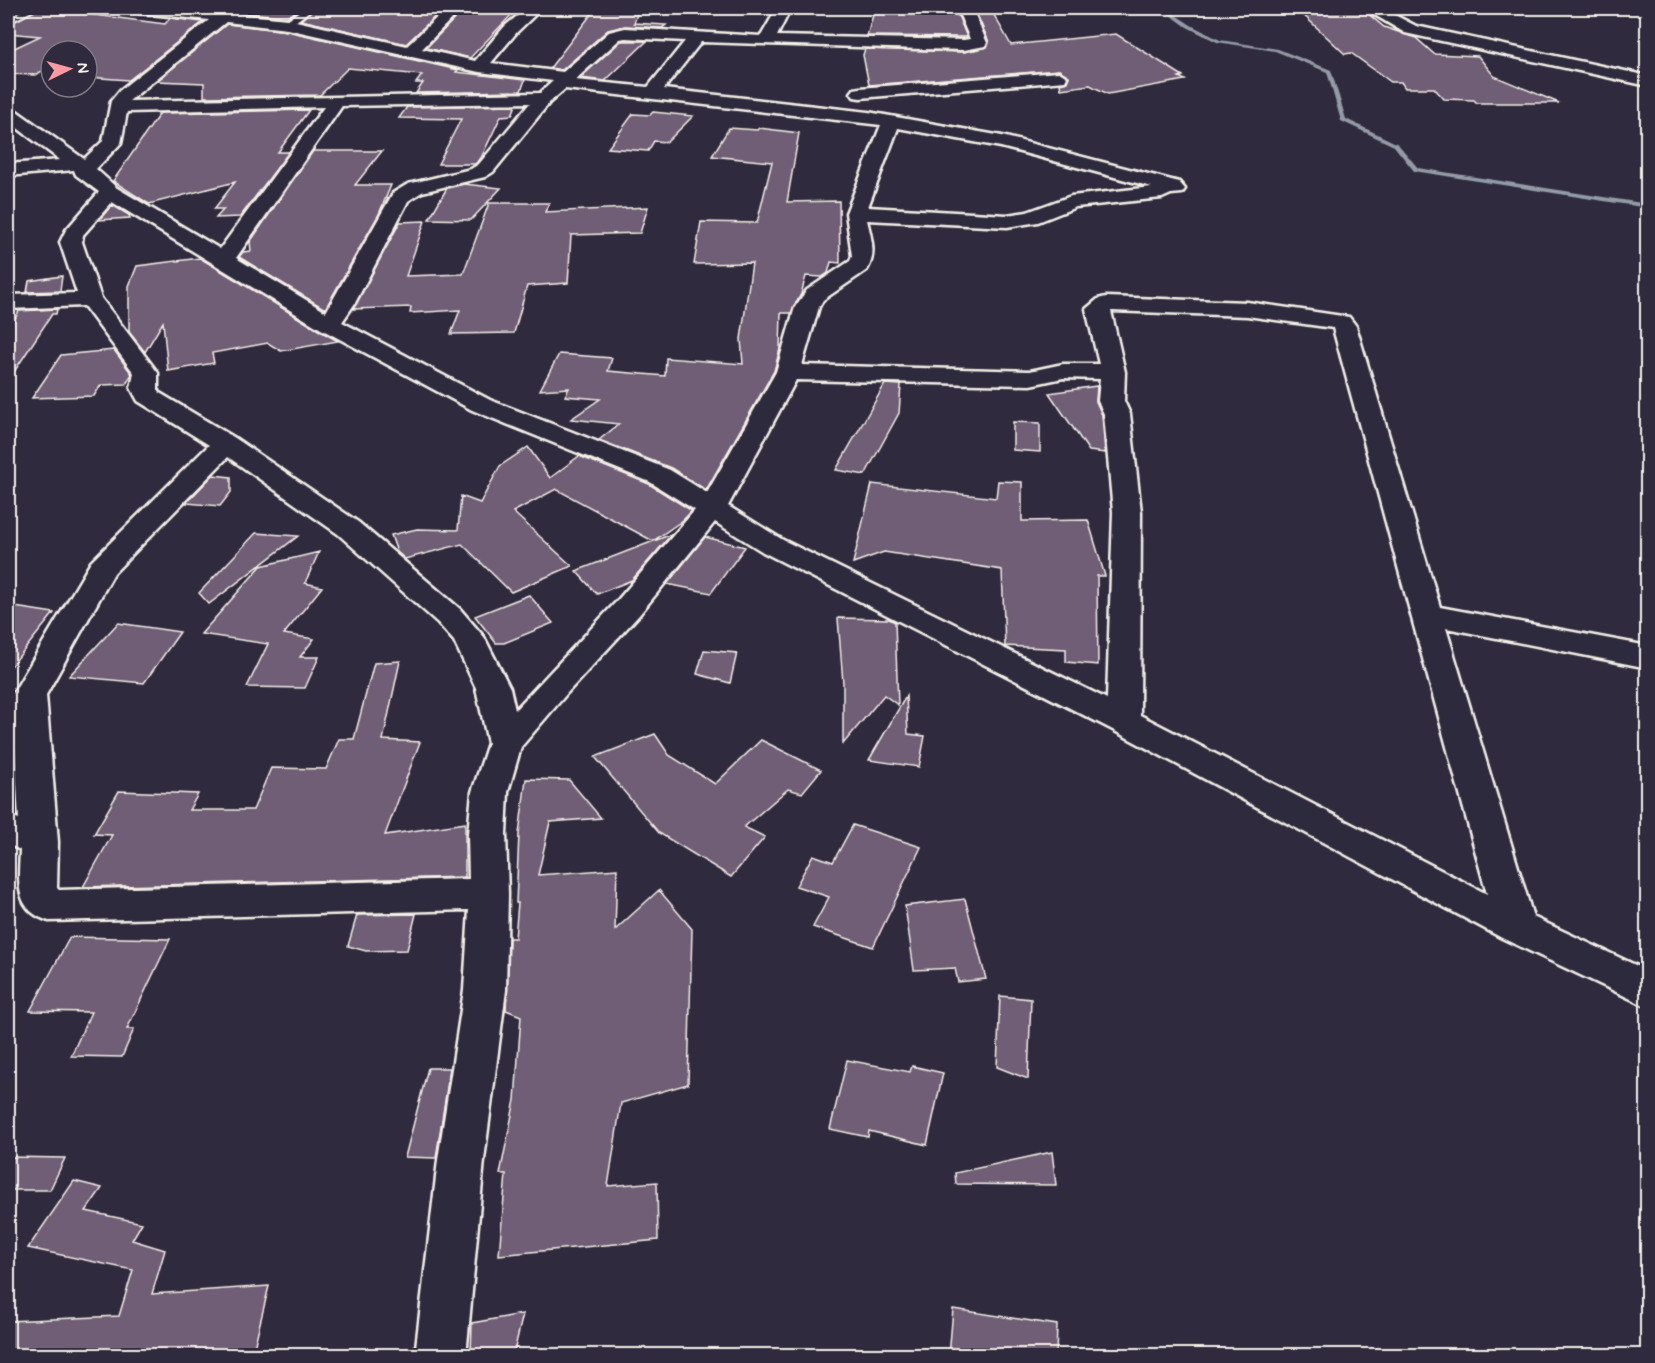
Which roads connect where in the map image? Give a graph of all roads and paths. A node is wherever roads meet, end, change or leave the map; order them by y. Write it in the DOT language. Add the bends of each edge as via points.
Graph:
graph roads {
  1 [pos="34,8"];
  2 [pos="139,8"];
  3 [pos="309,8"];
  4 [pos="455,8"];
  5 [pos="534,8"];
  6 [pos="784,8"];
  7 [pos="965,8"];
  8 [pos="1371,8"];
  9 [pos="227,13"];
  10 [pos="8,20"];
  11 [pos="287,24"];
  12 [pos="696,38"];
  13 [pos="767,40"];
  14 [pos="853,44"];
  15 [pos="411,51"];
  16 [pos="479,67"];
  17 [pos="1059,77"];
  18 [pos="564,81"];
  19 [pos="1647,81"];
  20 [pos="653,92"];
  21 [pos="860,93"];
  22 [pos="544,98"];
  23 [pos="333,101"];
  24 [pos="119,107"];
  25 [pos="8,113"];
  26 [pos="868,117"];
  27 [pos="891,122"];
  28 [pos="20,132"];
  29 [pos="80,167"];
  30 [pos="8,170"];
  31 [pos="110,192"];
  32 [pos="856,213"];
  33 [pos="224,261"];
  34 [pos="90,299"];
  35 [pos="8,302"];
  36 [pos="329,324"];
  37 [pos="788,372"];
  38 [pos="1113,372"];
  39 [pos="226,444"];
  40 [pos="712,508"];
  41 [pos="1428,615"];
  42 [pos="1647,657"];
  43 [pos="1123,721"];
  44 [pos="505,743"];
  45 [pos="23,836"];
  46 [pos="489,894"];
  47 [pos="1516,927"];
  48 [pos="1647,990"];
  49 [pos="440,1356"];
  1 -- 10 [label="lane"];
  2 -- 9 [label="street"];
  3 -- 11 [label="lane"];
  4 -- 15 [label="street"];
  5 -- 16 [label="street"];
  6 -- 13 [label="street"];
  7 -- 14 [label="street" via="979,43"];
  8 -- 19 [label="street" via="1411,30"];
  9 -- 11 [label="street"];
  9 -- 24 [label="street" via="126,94"];
  11 -- 15 [label="street"];
  12 -- 13 [label="street"];
  12 -- 18 [label="street" via="619,33"];
  12 -- 20 [label="street"];
  13 -- 14 [label="street"];
  14 -- 21 [label="street" via="852,67"];
  15 -- 16 [label="street"];
  16 -- 18 [label="street"];
  17 -- 21 [label="street"];
  18 -- 20 [label="street"];
  18 -- 22 [label="street"];
  20 -- 26 [label="street"];
  21 -- 26 [label="street"];
  22 -- 23 [label="street"];
  22 -- 36 [label="street" via="486,168 415,188 400,197"];
  23 -- 24 [label="street"];
  23 -- 33 [label="street" via="333,107"];
  24 -- 29 [label="street" via="114,138"];
  25 -- 28 [label="street"];
  26 -- 27 [label="street"];
  27 -- 32 [label="street"];
  27 -- 32 [label="street" via="1002,142 1174,189 1071,202 1031,218 1007,222"];
  28 -- 29 [label="street"];
  29 -- 30 [label="street"];
  29 -- 31 [label="street"];
  31 -- 33 [label="street"];
  31 -- 34 [label="street" via="73,234 71,242"];
  32 -- 37 [label="street" via="863,256 859,265 814,295"];
  33 -- 36 [label="street"];
  34 -- 35 [label="street"];
  34 -- 39 [label="street" via="146,373 147,396"];
  36 -- 40 [label="street" via="481,405 660,476"];
  37 -- 38 [label="street" via="1030,378 1063,371"];
  37 -- 40 [label="street"];
  38 -- 41 [label="street" via="1098,309 1107,304 1247,309 1341,322"];
  38 -- 43 [label="street" via="1111,401 1118,414 1127,512"];
  39 -- 44 [label="street" via="348,528 449,616 468,637 492,688"];
  39 -- 45 [label="street" via="102,568 29,695"];
  40 -- 43 [label="street" via="773,546"];
  40 -- 44 [label="street" via="628,608"];
  41 -- 42 [label="street"];
  41 -- 47 [label="street"];
  43 -- 47 [label="street"];
  44 -- 46 [label="street" via="490,792"];
  45 -- 46 [label="street" via="38,891 49,906"];
  46 -- 49 [label="street" via="485,990"];
  47 -- 48 [label="street"];
}
